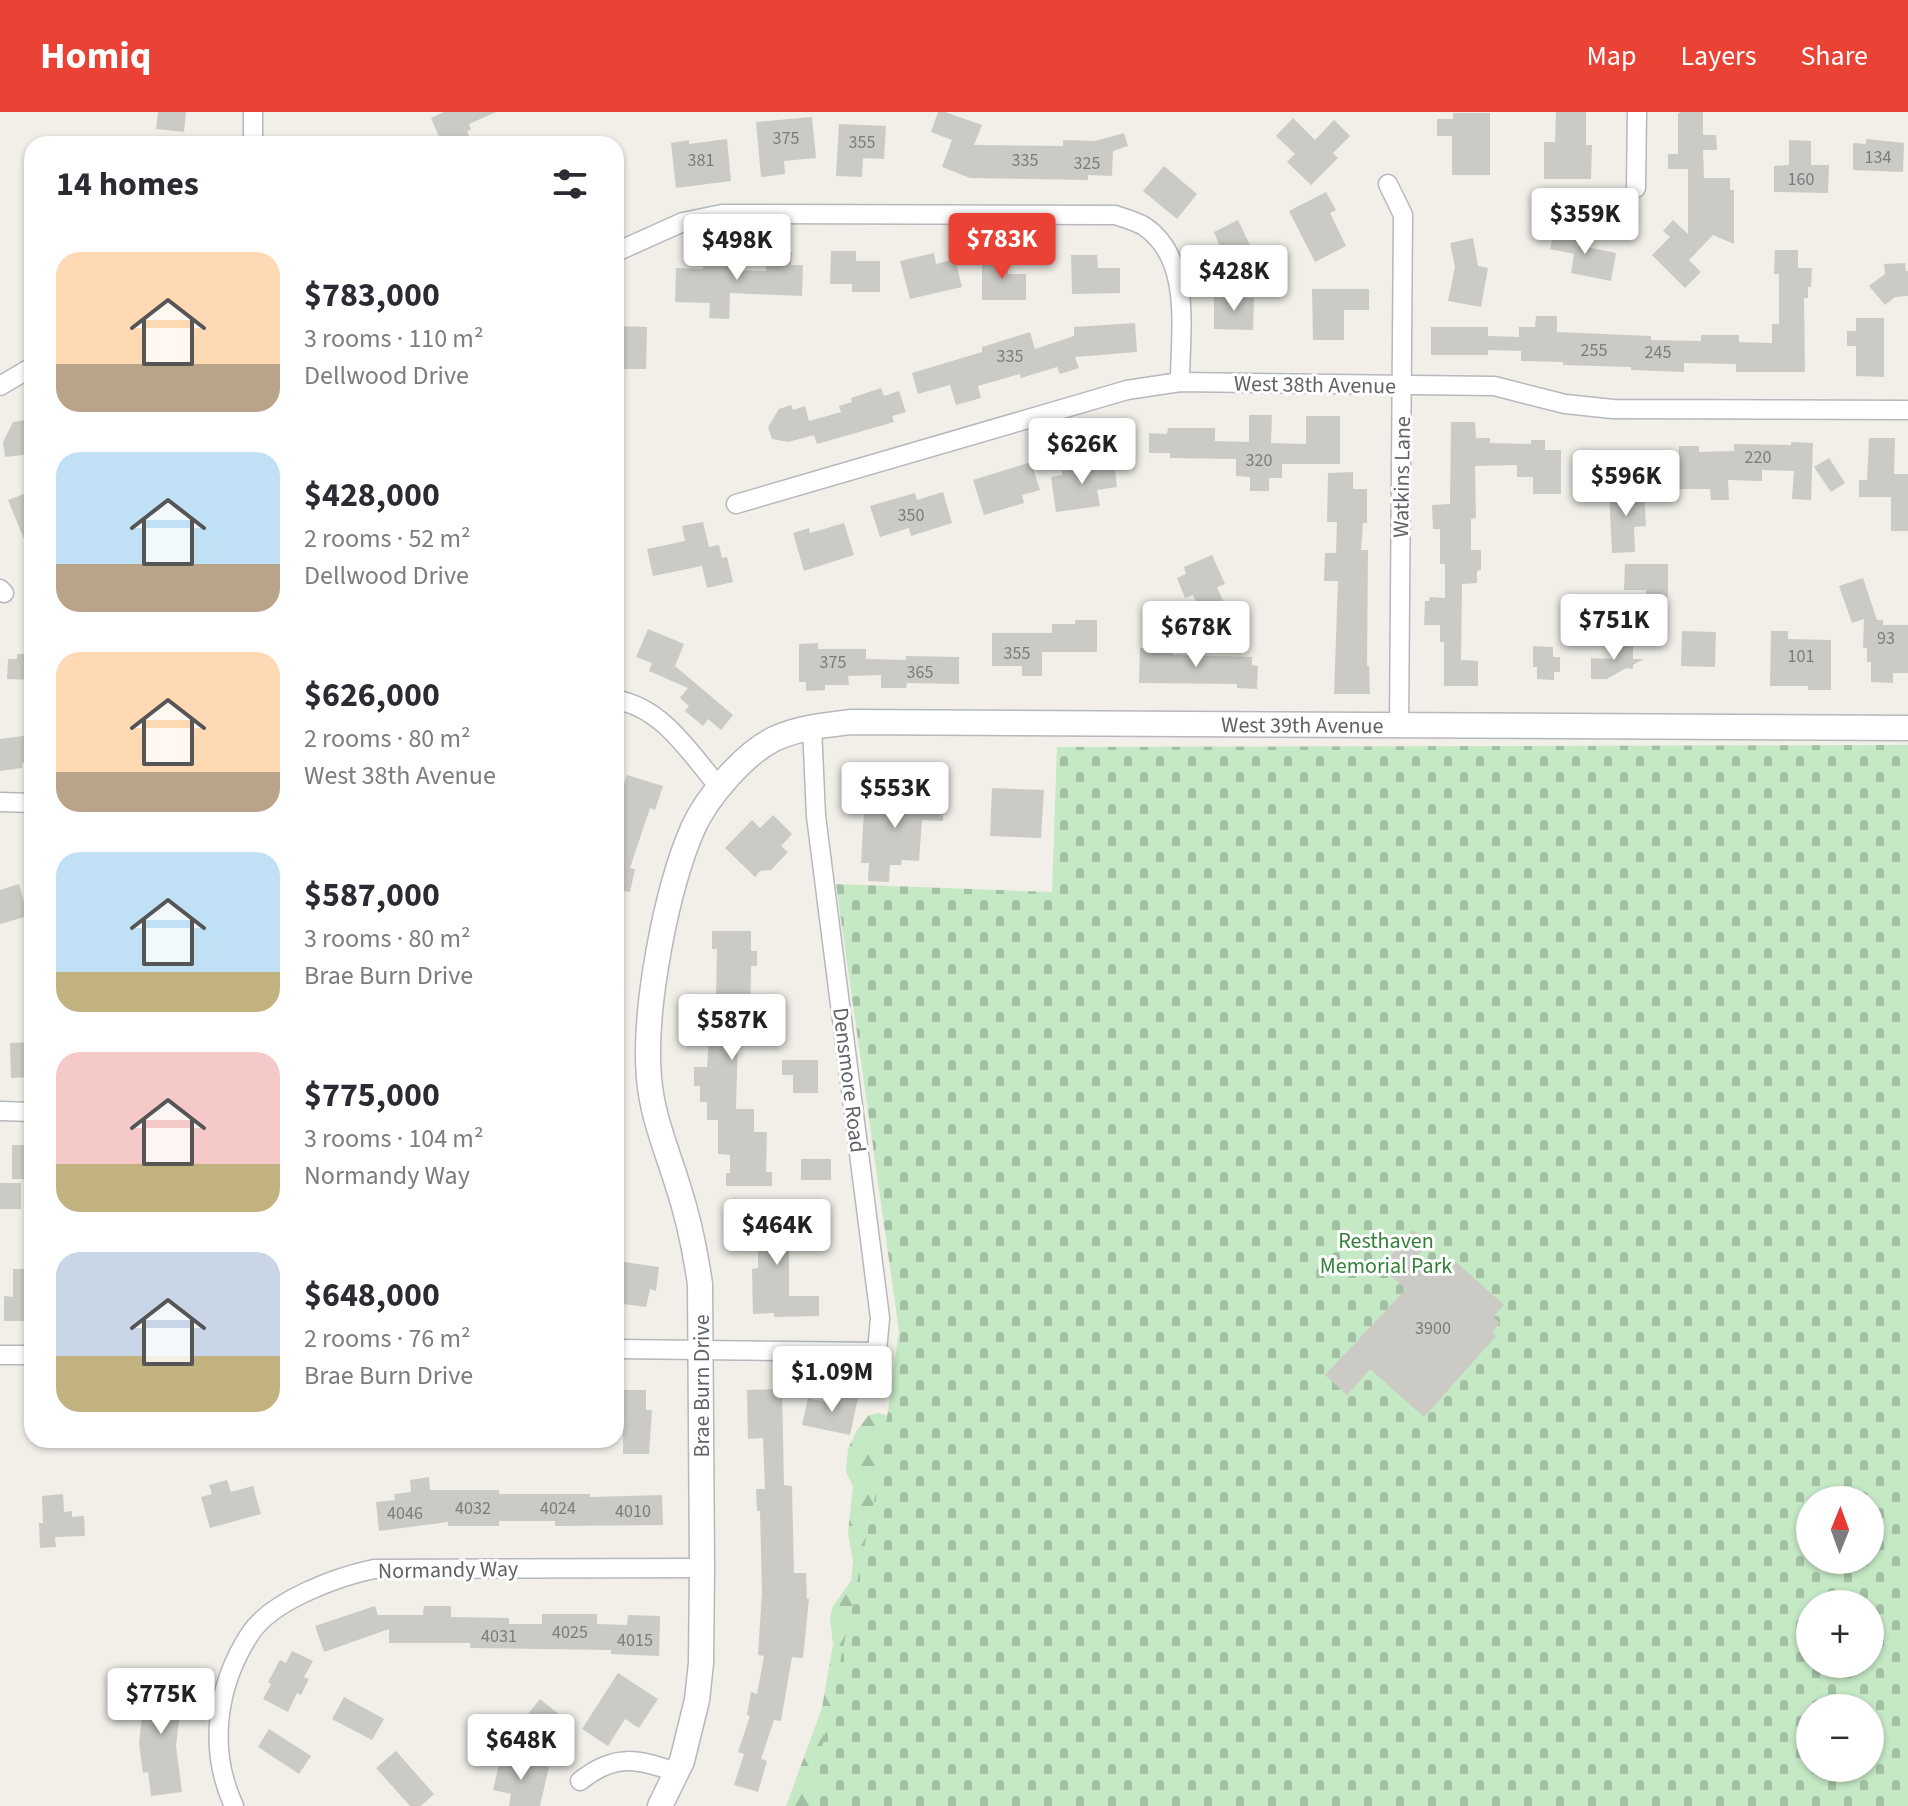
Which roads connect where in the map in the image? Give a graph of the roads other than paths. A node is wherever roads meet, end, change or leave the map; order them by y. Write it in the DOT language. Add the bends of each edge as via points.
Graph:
graph roads {
  1 [pos="253,112"];
  2 [pos="1637,112"];
  3 [pos="253,136"];
  4 [pos="1388,184"];
  5 [pos="1636,188"];
  6 [pos="624,248"];
  7 [pos="24,372"];
  8 [pos="1180,382"];
  9 [pos="1402,385"];
  10 [pos="0,386"];
  11 [pos="1908,410"];
  12 [pos="736,504"];
  13 [pos="624,701"];
  14 [pos="812,727"];
  15 [pos="1399,727"];
  16 [pos="1908,728"];
  17 [pos="720,788"];
  18 [pos="0,802"];
  19 [pos="24,803"];
  20 [pos="0,1111"];
  21 [pos="24,1112"];
  22 [pos="624,1349"];
  23 [pos="700,1350"];
  24 [pos="0,1355"];
  25 [pos="24,1355"];
  26 [pos="702,1568"];
  27 [pos="676,1772"];
  28 [pos="580,1781"];
  29 [pos="234,1806"];
  30 [pos="660,1806"];
  1 -- 3 [label="street"];
  2 -- 5 [label="street"];
  4 -- 9 [label="street, Watkins Lane" via="1403,215"];
  6 -- 8 [label="street" via="683,222 722,214 1115,215 1143,226 1165,246 1178,280"];
  7 -- 10 [label="street"];
  8 -- 9 [label="street, West 38th Avenue"];
  8 -- 12 [label="street, West 38th Avenue" via="1127,390"];
  9 -- 11 [label="street, West 38th Avenue" via="1494,386 1565,404 1613,409"];
  9 -- 15 [label="street, Watkins Lane"];
  13 -- 17 [label="street" via="663,721"];
  14 -- 15 [label="street, West 39th Avenue" via="851,722"];
  14 -- 17 [label="street, West 39th Avenue" via="774,740 743,761"];
  14 -- 23 [label="street, Densmore Road" via="816,816 880,1318 877,1352"];
  15 -- 16 [label="street, West 39th Avenue"];
  17 -- 23 [label="street, Brae Burn Drive" via="694,825 678,874 657,961 648,1031 649,1079 659,1135 695,1247"];
  18 -- 19 [label="street"];
  20 -- 21 [label="street"];
  22 -- 23 [label="street"];
  23 -- 26 [label="street, Brae Burn Drive"];
  24 -- 25 [label="street"];
  26 -- 27 [label="street, Brae Burn Drive" via="697,1700"];
  26 -- 29 [label="street, Normandy Way" via="374,1569 289,1600 251,1632 226,1684 218,1714 218,1748"];
  27 -- 28 [label="street" via="625,1761 602,1766"];
  27 -- 30 [label="street, Brae Burn Drive"];
}
